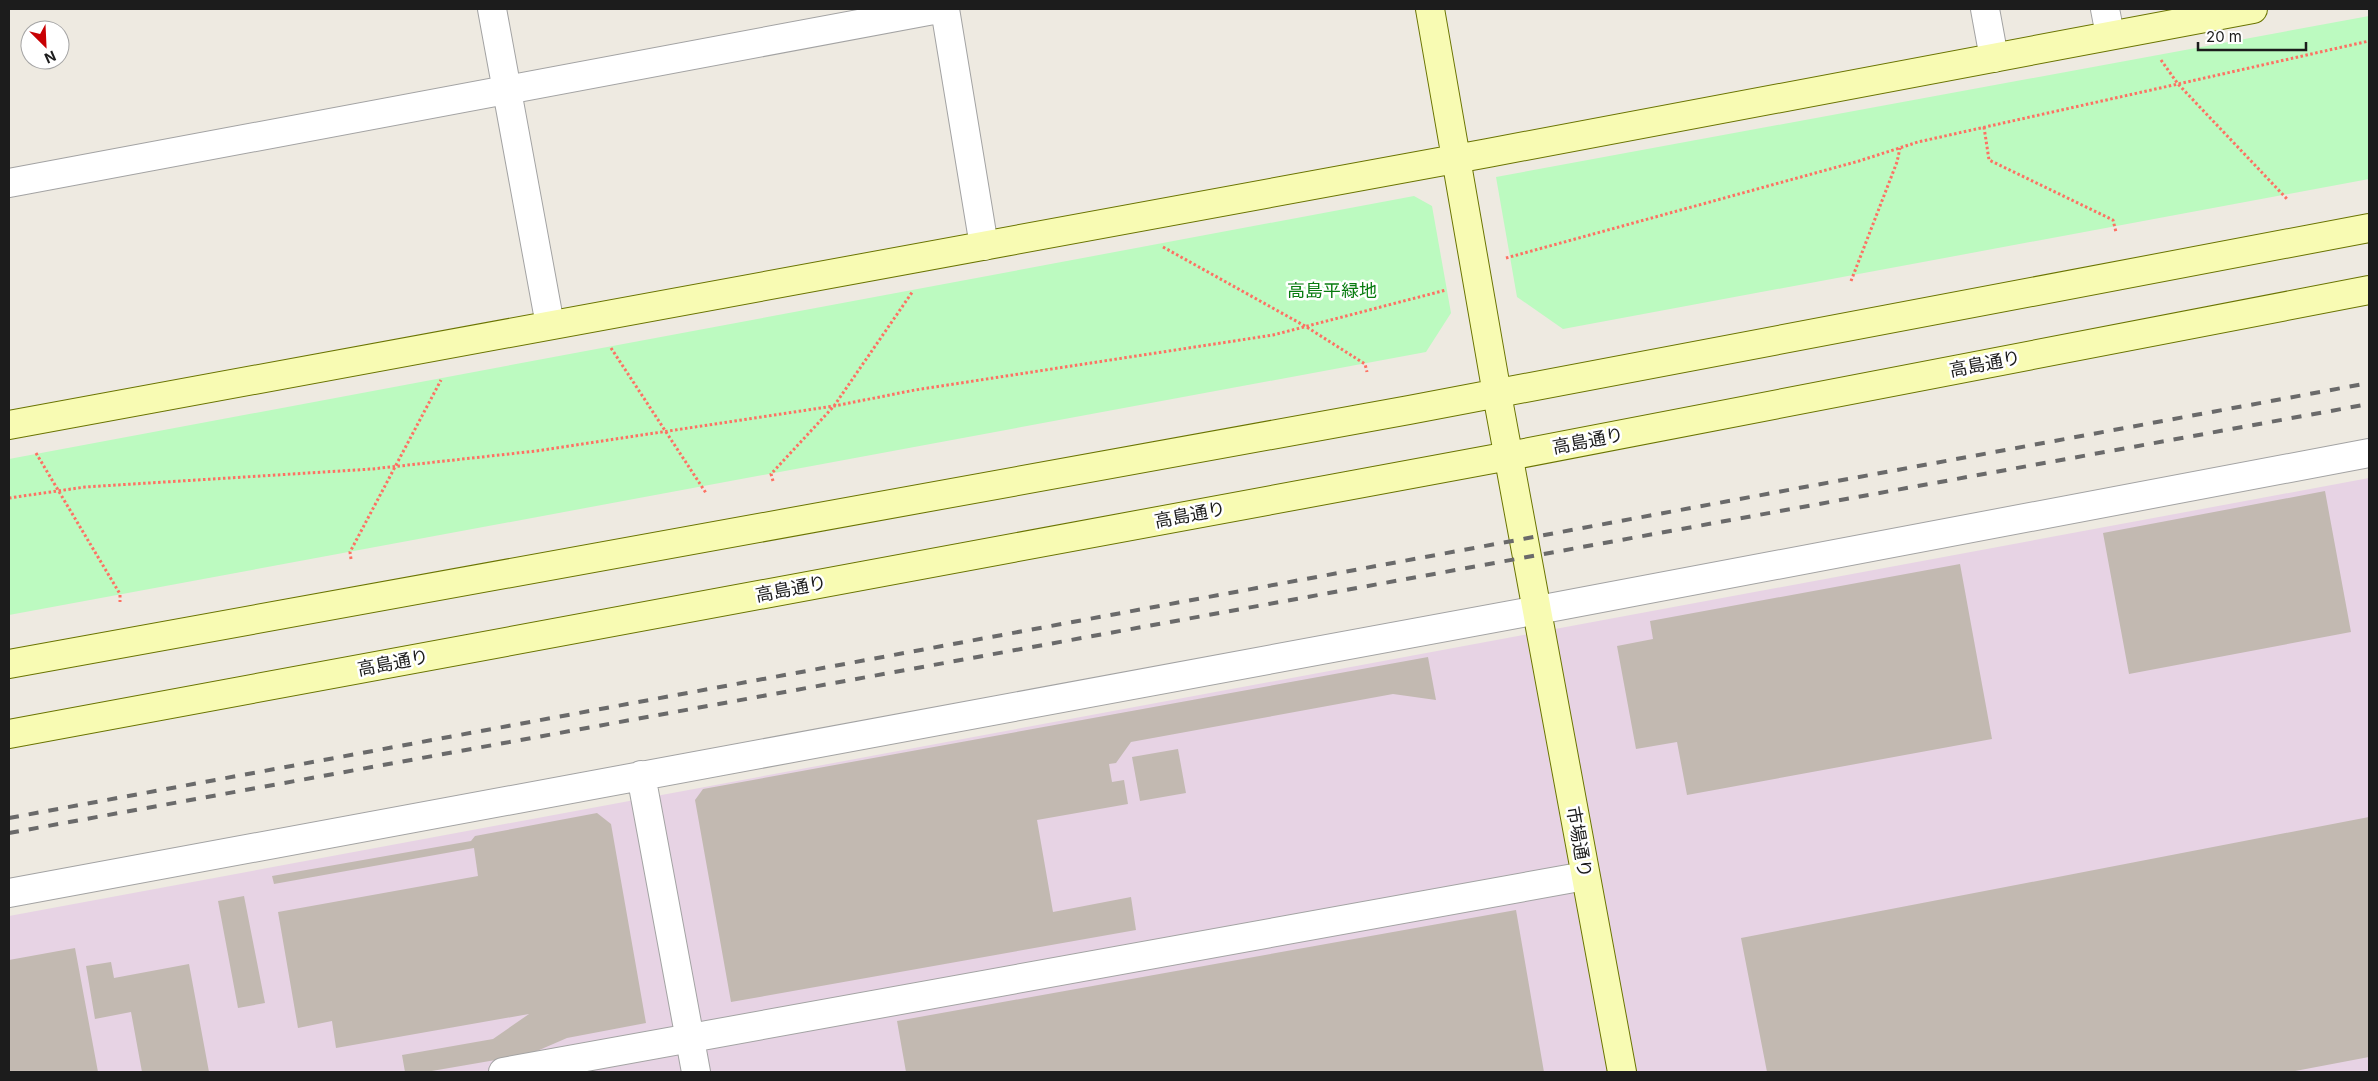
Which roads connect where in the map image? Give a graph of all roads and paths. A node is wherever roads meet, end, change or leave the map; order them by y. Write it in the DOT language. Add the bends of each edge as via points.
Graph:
graph roads {
  1 [pos="492,9"];
  2 [pos="939,9"];
  3 [pos="945,9"];
  4 [pos="1430,9"];
  5 [pos="1985,9"];
  6 [pos="2105,9"];
  7 [pos="2253,9"];
  8 [pos="2110,35"];
  9 [pos="2369,41"];
  10 [pos="1994,58"];
  11 [pos="2161,59"];
  12 [pos="2178,84"];
  13 [pos="507,90"];
  14 [pos="1984,128"];
  15 [pos="1900,148"];
  16 [pos="1457,159"];
  17 [pos="9,183"];
  18 [pos="2288,200"];
  19 [pos="1126,220"];
  20 [pos="2369,228"];
  21 [pos="2116,232"];
  22 [pos="984,246"];
  23 [pos="1499,260"];
  24 [pos="1851,281"];
  25 [pos="1451,290"];
  26 [pos="2369,290"];
  27 [pos="913,291"];
  28 [pos="550,325"];
  29 [pos="1305,326"];
  30 [pos="607,342"];
  31 [pos="1367,372"];
  32 [pos="444,374"];
  33 [pos="1497,394"];
  34 [pos="834,406"];
  35 [pos="9,425"];
  36 [pos="665,430"];
  37 [pos="36,448"];
  38 [pos="2369,453"];
  39 [pos="1509,456"];
  40 [pos="395,466"];
  41 [pos="773,481"];
  42 [pos="58,491"];
  43 [pos="706,494"];
  44 [pos="9,498"];
  45 [pos="351,559"];
  46 [pos="120,602"];
  47 [pos="1538,610"];
  48 [pos="9,664"];
  49 [pos="9,734"];
  50 [pos="641,775"];
  51 [pos="1585,876"];
  52 [pos="9,893"];
  53 [pos="690,1038"];
  54 [pos="503,1072"];
  55 [pos="696,1072"];
  56 [pos="1622,1072"];
  1 -- 13 [label="street"];
  2 -- 13 [label="street"];
  3 -- 22 [label="street"];
  4 -- 16 [label="main road, 市場通り"];
  5 -- 10 [label="street"];
  6 -- 8 [label="street"];
  7 -- 8 [label="main road"];
  8 -- 10 [label="main road"];
  9 -- 12 [label="path"];
  10 -- 16 [label="main road"];
  11 -- 12 [label="path"];
  12 -- 14 [label="path"];
  12 -- 18 [label="path"];
  13 -- 17 [label="street"];
  13 -- 28 [label="street"];
  14 -- 15 [label="path"];
  14 -- 21 [label="path" via="1989,160 2113,220"];
  15 -- 23 [label="path"];
  15 -- 24 [label="path"];
  16 -- 19 [label="main road"];
  16 -- 33 [label="main road, 市場通り"];
  19 -- 22 [label="main road"];
  19 -- 29 [label="path" via="1158,244"];
  20 -- 33 [label="main road"];
  22 -- 28 [label="main road"];
  25 -- 29 [label="path"];
  26 -- 39 [label="main road, 高島通り"];
  27 -- 34 [label="path"];
  28 -- 35 [label="main road"];
  29 -- 31 [label="path" via="1365,364"];
  29 -- 34 [label="path" via="1273,334 915,390"];
  30 -- 36 [label="path"];
  32 -- 40 [label="path"];
  33 -- 39 [label="main road, 市場通り"];
  33 -- 48 [label="main road"];
  34 -- 36 [label="path"];
  34 -- 41 [label="path" via="770,474"];
  36 -- 40 [label="path" via="536,451"];
  36 -- 43 [label="path"];
  37 -- 42 [label="path" via="36,454"];
  38 -- 47 [label="street"];
  39 -- 47 [label="main road, 市場通り"];
  39 -- 49 [label="main road, 高島通り"];
  40 -- 42 [label="path"];
  40 -- 45 [label="path" via="350,552"];
  42 -- 44 [label="path"];
  42 -- 46 [label="path" via="120,594"];
  47 -- 50 [label="street"];
  47 -- 51 [label="main road, 市場通り"];
  50 -- 52 [label="street"];
  50 -- 53 [label="street"];
  51 -- 53 [label="street"];
  51 -- 56 [label="main road, 市場通り"];
  53 -- 54 [label="street"];
  53 -- 55 [label="street"];
}
